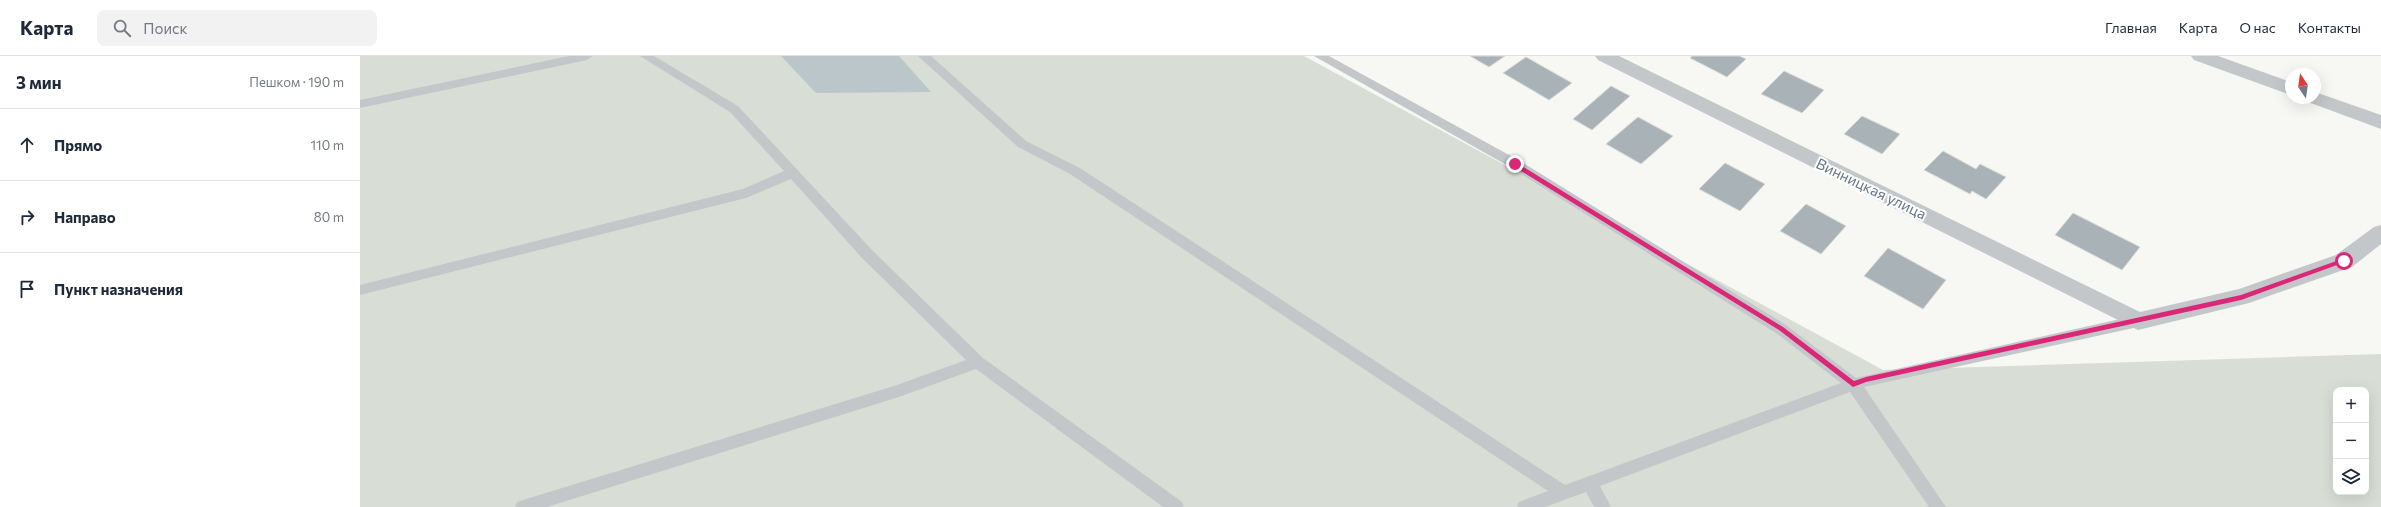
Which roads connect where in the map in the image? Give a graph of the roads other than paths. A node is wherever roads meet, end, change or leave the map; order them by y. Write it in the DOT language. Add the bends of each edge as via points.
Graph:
graph roads {
  1 [pos="587,56"];
  2 [pos="646,56"];
  3 [pos="924,56"];
  4 [pos="1320,56"];
  5 [pos="1604,56"];
  6 [pos="2200,56"];
  7 [pos="2285,87"];
  8 [pos="2321,100"];
  9 [pos="360,104"];
  10 [pos="2381,122"];
  11 [pos="792,173"];
  12 [pos="2381,233"];
  13 [pos="360,290"];
  14 [pos="2138,321"];
  15 [pos="978,362"];
  16 [pos="1853,384"];
  17 [pos="1589,482"];
  18 [pos="1562,492"];
  19 [pos="524,507"];
  20 [pos="1176,507"];
  21 [pos="1525,507"];
  22 [pos="1603,507"];
  23 [pos="1938,507"];
  1 -- 9 [label="lane"];
  2 -- 11 [label="lane" via="734,109"];
  3 -- 18 [label="lane" via="1022,144 1075,171"];
  4 -- 16 [label="lane" via="1522,168 1781,329"];
  5 -- 14 [label="street, Винницкая улица"];
  6 -- 7 [label="street"];
  8 -- 10 [label="street"];
  11 -- 13 [label="lane" via="746,193"];
  11 -- 15 [label="lane" via="866,254"];
  12 -- 14 [label="street" via="2344,261 2241,297"];
  14 -- 16 [label="lane"];
  15 -- 19 [label="lane" via="899,391"];
  15 -- 20 [label="lane"];
  16 -- 17 [label="lane"];
  16 -- 23 [label="lane"];
  17 -- 18 [label="lane"];
  17 -- 22 [label="lane"];
  18 -- 21 [label="lane"];
}
